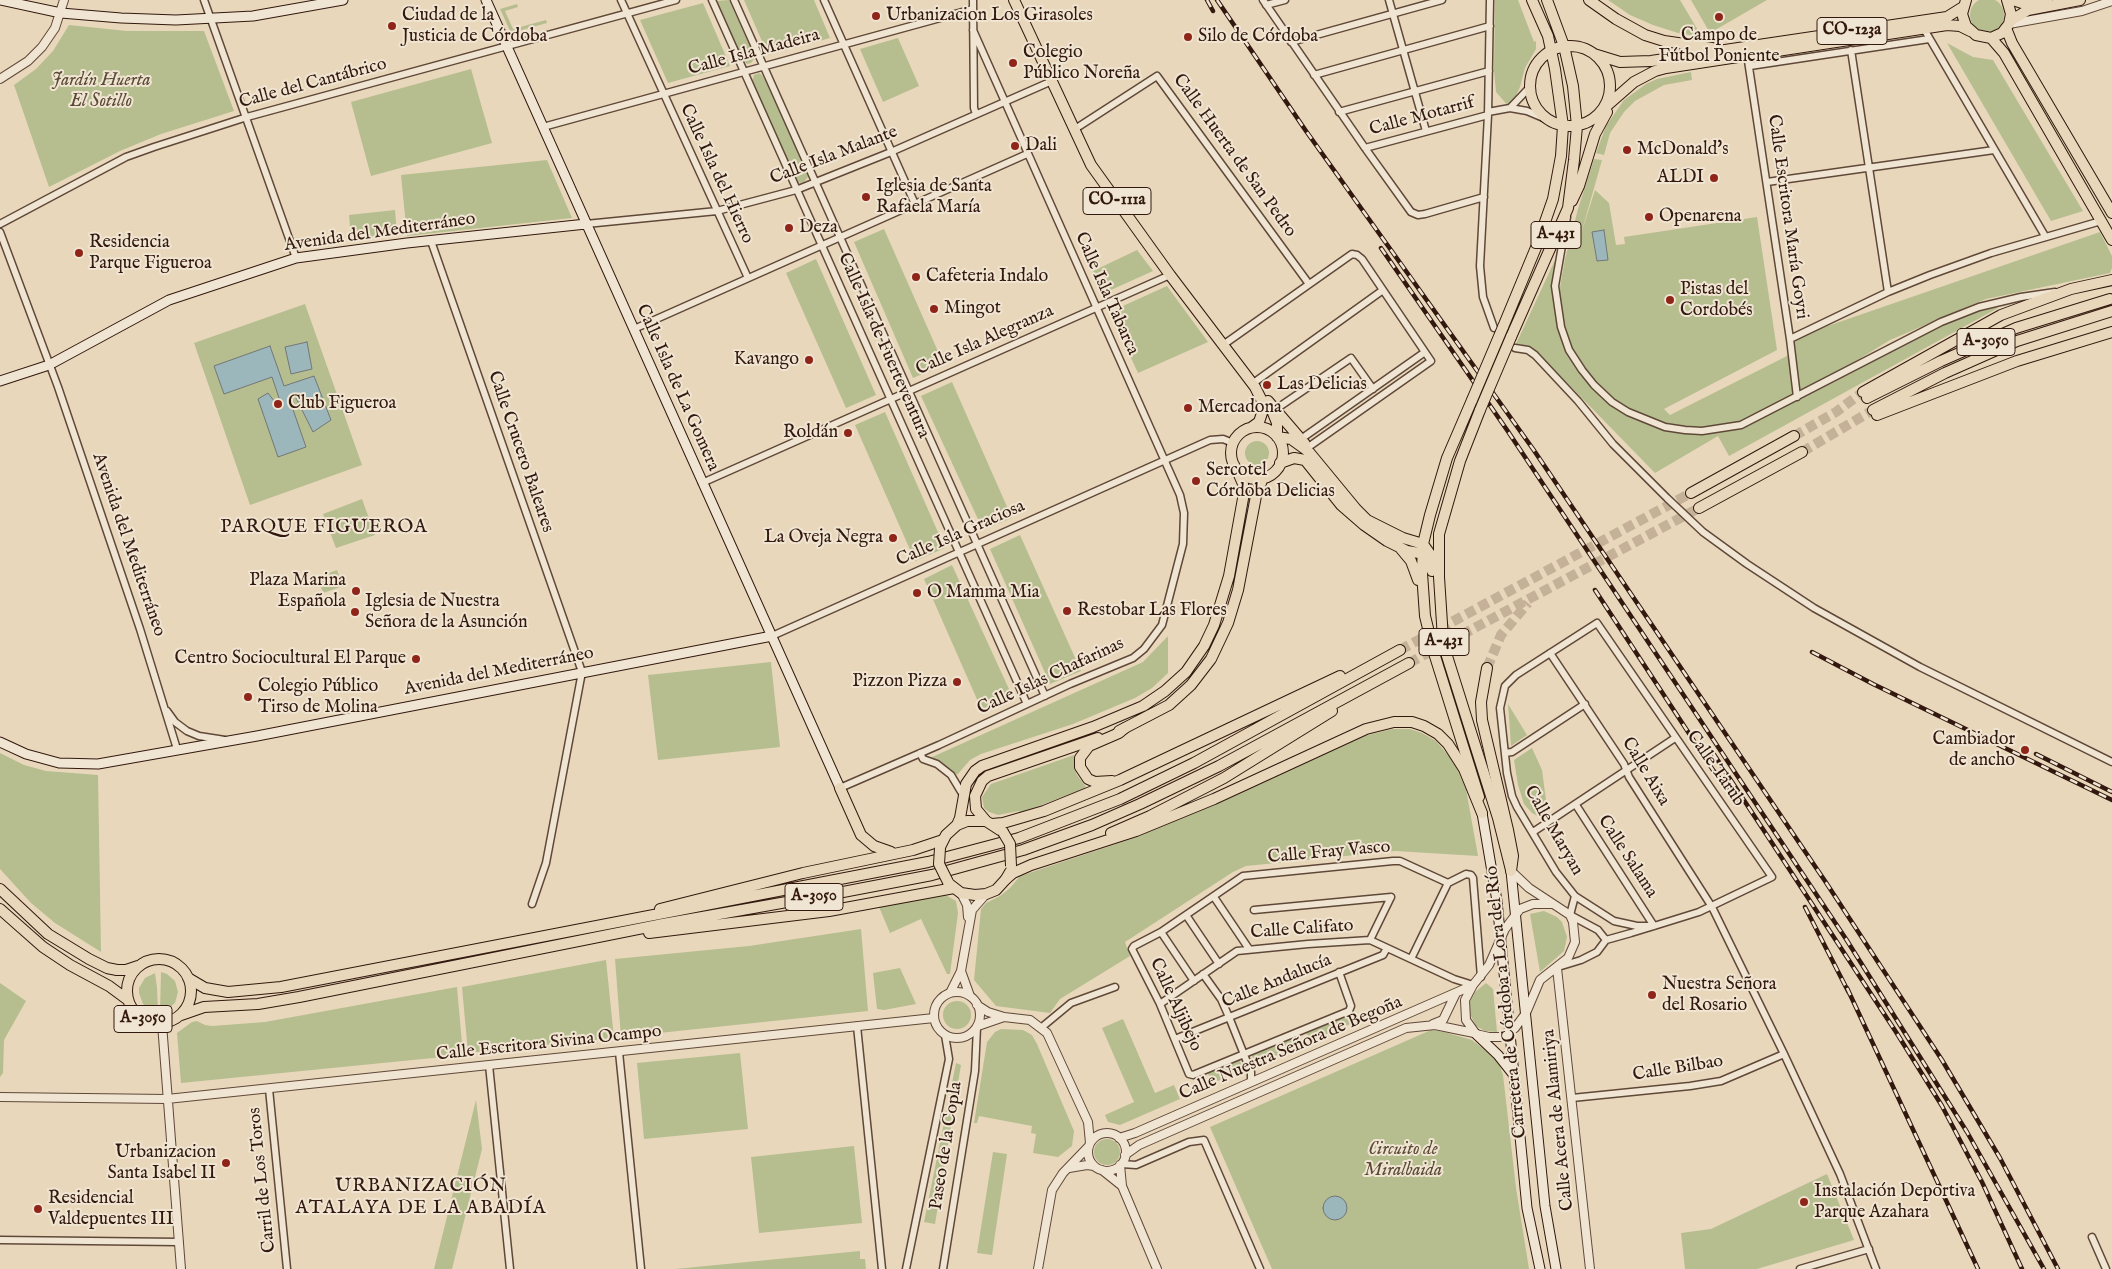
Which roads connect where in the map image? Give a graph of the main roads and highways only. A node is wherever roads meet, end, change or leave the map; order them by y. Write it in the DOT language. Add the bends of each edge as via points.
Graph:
graph roads {
  1 [pos="0,0"];
  2 [pos="342,0"];
  3 [pos="486,0"];
  4 [pos="1014,0"];
  5 [pos="1532,0"];
  6 [pos="1547,0"];
  7 [pos="1589,0"];
  8 [pos="2007,0"];
  9 [pos="2013,0"];
  10 [pos="2047,0"];
  11 [pos="2080,0"];
  12 [pos="1965,2"];
  13 [pos="2009,24"];
  14 [pos="1970,31"];
  15 [pos="1991,38"];
  16 [pos="1564,46"];
  17 [pos="1551,50"];
  18 [pos="1722,50"];
  19 [pos="1594,54"];
  20 [pos="1619,94"];
  21 [pos="1602,110"];
  22 [pos="1563,126"];
  23 [pos="1577,126"];
  24 [pos="1568,208"];
  25 [pos="2112,213"];
  26 [pos="586,224"];
  27 [pos="2112,240"];
  28 [pos="2112,280"];
  29 [pos="2110,299"];
  30 [pos="2112,311"];
  31 [pos="2112,332"];
  32 [pos="0,381"];
  33 [pos="1252,384"];
  34 [pos="1268,401"];
  35 [pos="1252,427"];
  36 [pos="1794,436"];
  37 [pos="1277,437"];
  38 [pos="1306,446"];
  39 [pos="1802,452"];
  40 [pos="1447,458"];
  41 [pos="1280,464"];
  42 [pos="1238,470"];
  43 [pos="1263,478"];
  44 [pos="1691,493"];
  45 [pos="1699,508"];
  46 [pos="1439,534"];
  47 [pos="1401,542"];
  48 [pos="1424,549"];
  49 [pos="1425,616"];
  50 [pos="772,636"];
  51 [pos="1443,639"];
  52 [pos="1409,663"];
  53 [pos="1487,668"];
  54 [pos="1370,684"];
  55 [pos="1125,728"];
  56 [pos="0,742"];
  57 [pos="1120,780"];
  58 [pos="840,788"];
  59 [pos="1482,813"];
  60 [pos="989,823"];
  61 [pos="957,825"];
  62 [pos="941,844"];
  63 [pos="1071,851"];
  64 [pos="898,852"];
  65 [pos="1511,871"];
  66 [pos="1006,879"];
  67 [pos="954,888"];
  68 [pos="0,889"];
  69 [pos="0,909"];
  70 [pos="591,928"];
  71 [pos="593,940"];
  72 [pos="139,966"];
  73 [pos="188,978"];
  74 [pos="128,1000"];
  75 [pos="181,1015"];
  76 [pos="1476,1034"];
  77 [pos="1513,1074"];
  78 [pos="1540,1269"];
  79 [pos="1556,1269"];
  1 -- 2 [label="main road" via="61,13 121,18 210,19 275,13"];
  3 -- 26 [label="main road, Calle Isla de La Gomera"];
  4 -- 33 [label="main road, CO-111a" via="1091,165"];
  5 -- 17 [label="main road, A-431"];
  6 -- 16 [label="main road, A-431"];
  7 -- 18 [label="main road" via="1626,26 1655,38"];
  8 -- 13 [label="main road" via="2011,7"];
  9 -- 10 [label="main road" via="2027,3"];
  11 -- 13 [label="main road" via="2023,12"];
  12 -- 14 [label="main road" via="1963,20"];
  12 -- 18 [label="main road, CO-123a" via="1947,17"];
  13 -- 15 [label="main road" via="2002,33"];
  13 -- 25 [label="main road" via="2012,43"];
  14 -- 15 [label="main road"];
  14 -- 20 [label="main road, CO-123a" via="1951,25 1926,34 1749,61 1660,69 1642,77"];
  15 -- 27 [label="main road" via="2004,53"];
  16 -- 17 [label="main road"];
  16 -- 19 [label="main road" via="1580,47"];
  16 -- 23 [label="main road, Carretera de Córdoba a Lora del Río / A-431"];
  17 -- 22 [label="main road, Carretera de Córdoba a Lora del Río / A-431"];
  17 -- 22 [label="main road" via="1533,69 1529,88 1537,110 1546,119"];
  18 -- 19 [label="main road, CO-123a" via="1633,62 1615,61"];
  19 -- 21 [label="main road" via="1609,78 1610,92"];
  20 -- 21 [label="main road, CO-123a"];
  20 -- 24 [label="main road" via="1599,124 1579,186"];
  21 -- 23 [label="main road" via="1595,118"];
  22 -- 23 [label="main road"];
  22 -- 40 [label="main road, Carretera de Córdoba a Lora del Río / A-431, bridge" via="1553,199 1537,245 1499,328"];
  23 -- 24 [label="main road, Carretera de Córdoba a Lora del Río / A-431"];
  24 -- 46 [label="main road, Carretera de Córdoba a Lora del Río / A-431, bridge" via="1480,410 1460,461"];
  26 -- 32 [label="main road, Avenida del Mediterráneo" via="296,258 170,300 49,364"];
  26 -- 50 [label="main road, Calle Isla de La Gomera"];
  28 -- 29 [label="main road, A-3050" via="2071,289 2001,315 1865,395 2016,328"];
  30 -- 31 [label="main road, A-3050" via="2017,341 1944,373 1874,412 2017,361"];
  33 -- 34 [label="main road"];
  33 -- 35 [label="main road" via="1262,407 1261,418"];
  34 -- 37 [label="main road" via="1275,417"];
  34 -- 38 [label="main road"];
  35 -- 37 [label="main road" via="1266,428"];
  35 -- 42 [label="main road" via="1240,433 1233,444 1232,460"];
  36 -- 44 [label="main road"];
  37 -- 38 [label="main road"];
  37 -- 41 [label="main road" via="1282,449"];
  38 -- 47 [label="main road" via="1362,515"];
  39 -- 45 [label="main road"];
  40 -- 47 [label="main road" via="1438,471 1422,526"];
  40 -- 48 [label="main road, Carretera de Córdoba a Lora del Río / A-431"];
  41 -- 43 [label="main road"];
  41 -- 47 [label="main road" via="1289,459 1305,460 1356,519 1387,541"];
  42 -- 43 [label="main road" via="1246,476"];
  42 -- 61 [label="main road" via="1244,493 1229,576 1214,626 1186,672 1143,706 982,766 966,784"];
  43 -- 55 [label="main road" via="1252,512 1238,590 1228,624 1211,659 1191,685 1169,705"];
  46 -- 48 [label="main road" via="1436,543"];
  46 -- 51 [label="main road, Carretera de Córdoba a Lora del Río / A-431"];
  47 -- 48 [label="main road"];
  47 -- 49 [label="main road" via="1415,568"];
  48 -- 49 [label="main road, Carretera de Córdoba a Lora del Río / A-431"];
  48 -- 51 [label="main road" via="1432,560 1436,614"];
  49 -- 59 [label="main road, Carretera de Córdoba a Lora del Río / A-431" via="1442,680 1475,779"];
  50 -- 56 [label="main road, Avenida del Mediterráneo" via="98,764 59,763 26,754"];
  50 -- 58 [label="main road, Calle Isla de La Gomera"];
  51 -- 65 [label="main road, Carretera de Córdoba a Lora del Río / A-431"];
  52 -- 54 [label="main road, A-3050"];
  53 -- 65 [label="main road" via="1481,694 1482,720 1513,856"];
  54 -- 63 [label="main road" via="1224,778"];
  54 -- 71 [label="main road, A-3050" via="1219,766 1140,804 1023,850 932,874"];
  55 -- 57 [label="main road" via="1089,746 1080,762 1088,779 1095,782"];
  55 -- 60 [label="main road" via="988,776 974,796 976,809"];
  57 -- 60 [label="main road" via="1044,811 1003,823"];
  57 -- 70 [label="main road, A-3050" via="1400,650 1194,763 1120,799 1020,838 928,862"];
  58 -- 64 [label="main road" via="861,835 878,848"];
  59 -- 63 [label="main road" via="1448,744 1424,726 1394,722 1366,729 1136,831"];
  59 -- 77 [label="main road, Carretera de Córdoba a Lora del Río / A-431" via="1492,870"];
  60 -- 61 [label="main road" via="973,820"];
  60 -- 66 [label="main road, bridge" via="1003,832 1010,844 1011,866"];
  61 -- 62 [label="main road"];
  62 -- 64 [label="main road"];
  62 -- 67 [label="main road, bridge" via="939,864"];
  63 -- 66 [label="main road" via="1020,869"];
  64 -- 70 [label="main road" via="680,903"];
  65 -- 79 [label="main road, Carretera de Córdoba a Lora del Río / A-431" via="1545,1206"];
  66 -- 67 [label="main road" via="996,890 986,894 975,895"];
  67 -- 71 [label="main road" via="829,910"];
  68 -- 72 [label="main road, A-3050" via="48,934 89,959 117,970"];
  69 -- 74 [label="main road, A-3050" via="54,954"];
  70 -- 73 [label="main road, A-3050" via="257,990 212,990"];
  71 -- 75 [label="main road, A-3050" via="299,998 204,1007"];
  72 -- 73 [label="main road, A-3050" via="157,959 166,960 175,964"];
  72 -- 74 [label="main road, A-3050" via="127,985"];
  73 -- 75 [label="main road, A-3050" via="191,997"];
  74 -- 75 [label="main road, A-3050" via="133,1010 151,1023 162,1024"];
  76 -- 77 [label="main road"];
  77 -- 78 [label="main road, Carretera de Córdoba a Lora del Río / A-431" via="1527,1208"];
}
